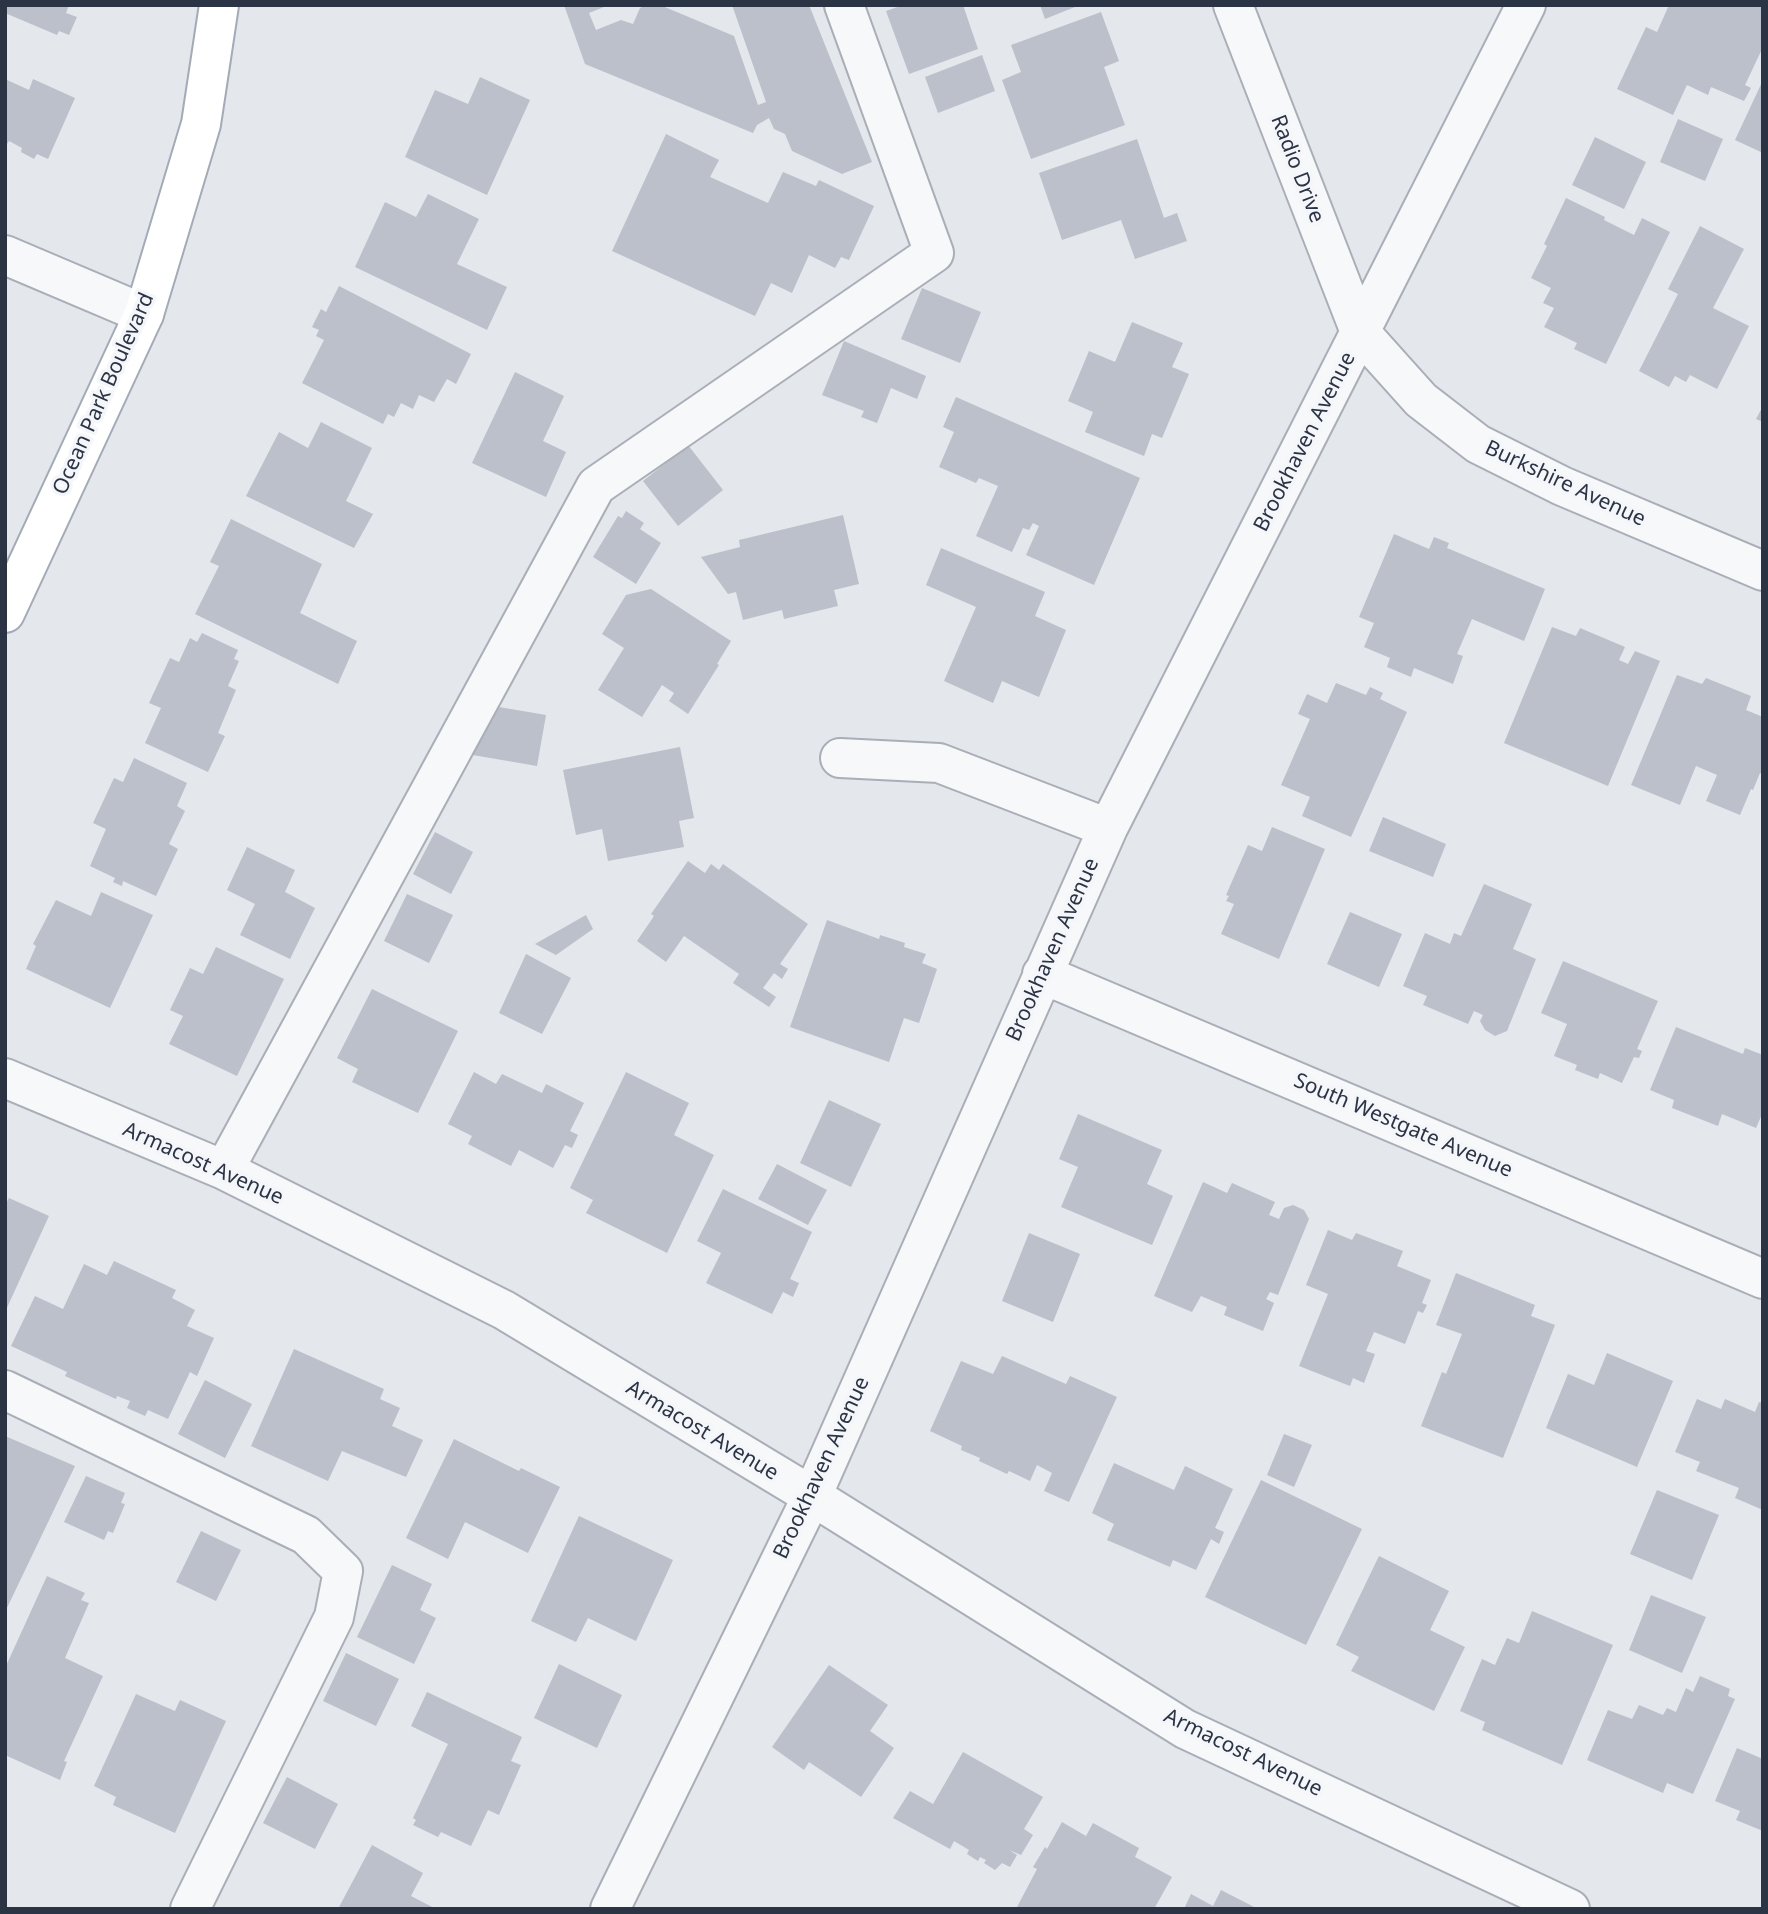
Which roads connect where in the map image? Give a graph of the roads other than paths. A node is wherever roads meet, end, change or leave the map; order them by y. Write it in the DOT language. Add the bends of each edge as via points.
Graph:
graph roads {
  1 [pos="219,5"];
  2 [pos="844,5"];
  3 [pos="1233,5"];
  4 [pos="1526,5"];
  5 [pos="5,255"];
  6 [pos="144,314"];
  7 [pos="1360,332"];
  8 [pos="1763,570"];
  9 [pos="5,613"];
  10 [pos="840,758"];
  11 [pos="1108,828"];
  12 [pos="1042,974"];
  13 [pos="5,1079"];
  14 [pos="224,1170"];
  15 [pos="1763,1279"];
  16 [pos="5,1390"];
  17 [pos="812,1496"];
  18 [pos="190,1909"];
  19 [pos="611,1909"];
  20 [pos="1570,1909"];
  1 -- 6 [label="main road, Ocean Park Boulevard" via="201,124"];
  2 -- 14 [label="street" via="934,253 596,486"];
  3 -- 7 [label="street, Radio Drive"];
  4 -- 7 [label="street, Brookhaven Avenue"];
  5 -- 6 [label="street"];
  6 -- 9 [label="main road, Ocean Park Boulevard"];
  7 -- 8 [label="street, Burkshire Avenue" via="1421,400 1478,444 1562,486"];
  7 -- 11 [label="street, Brookhaven Avenue"];
  10 -- 11 [label="street" via="939,763"];
  11 -- 12 [label="street, Brookhaven Avenue"];
  12 -- 15 [label="street, South Westgate Avenue"];
  12 -- 17 [label="street, Brookhaven Avenue"];
  13 -- 14 [label="street, Armacost Avenue"];
  14 -- 17 [label="street, Armacost Avenue" via="504,1310"];
  16 -- 18 [label="street" via="306,1535 343,1571 334,1618"];
  17 -- 19 [label="street, Brookhaven Avenue"];
  17 -- 20 [label="street, Armacost Avenue" via="1185,1729"];
}
